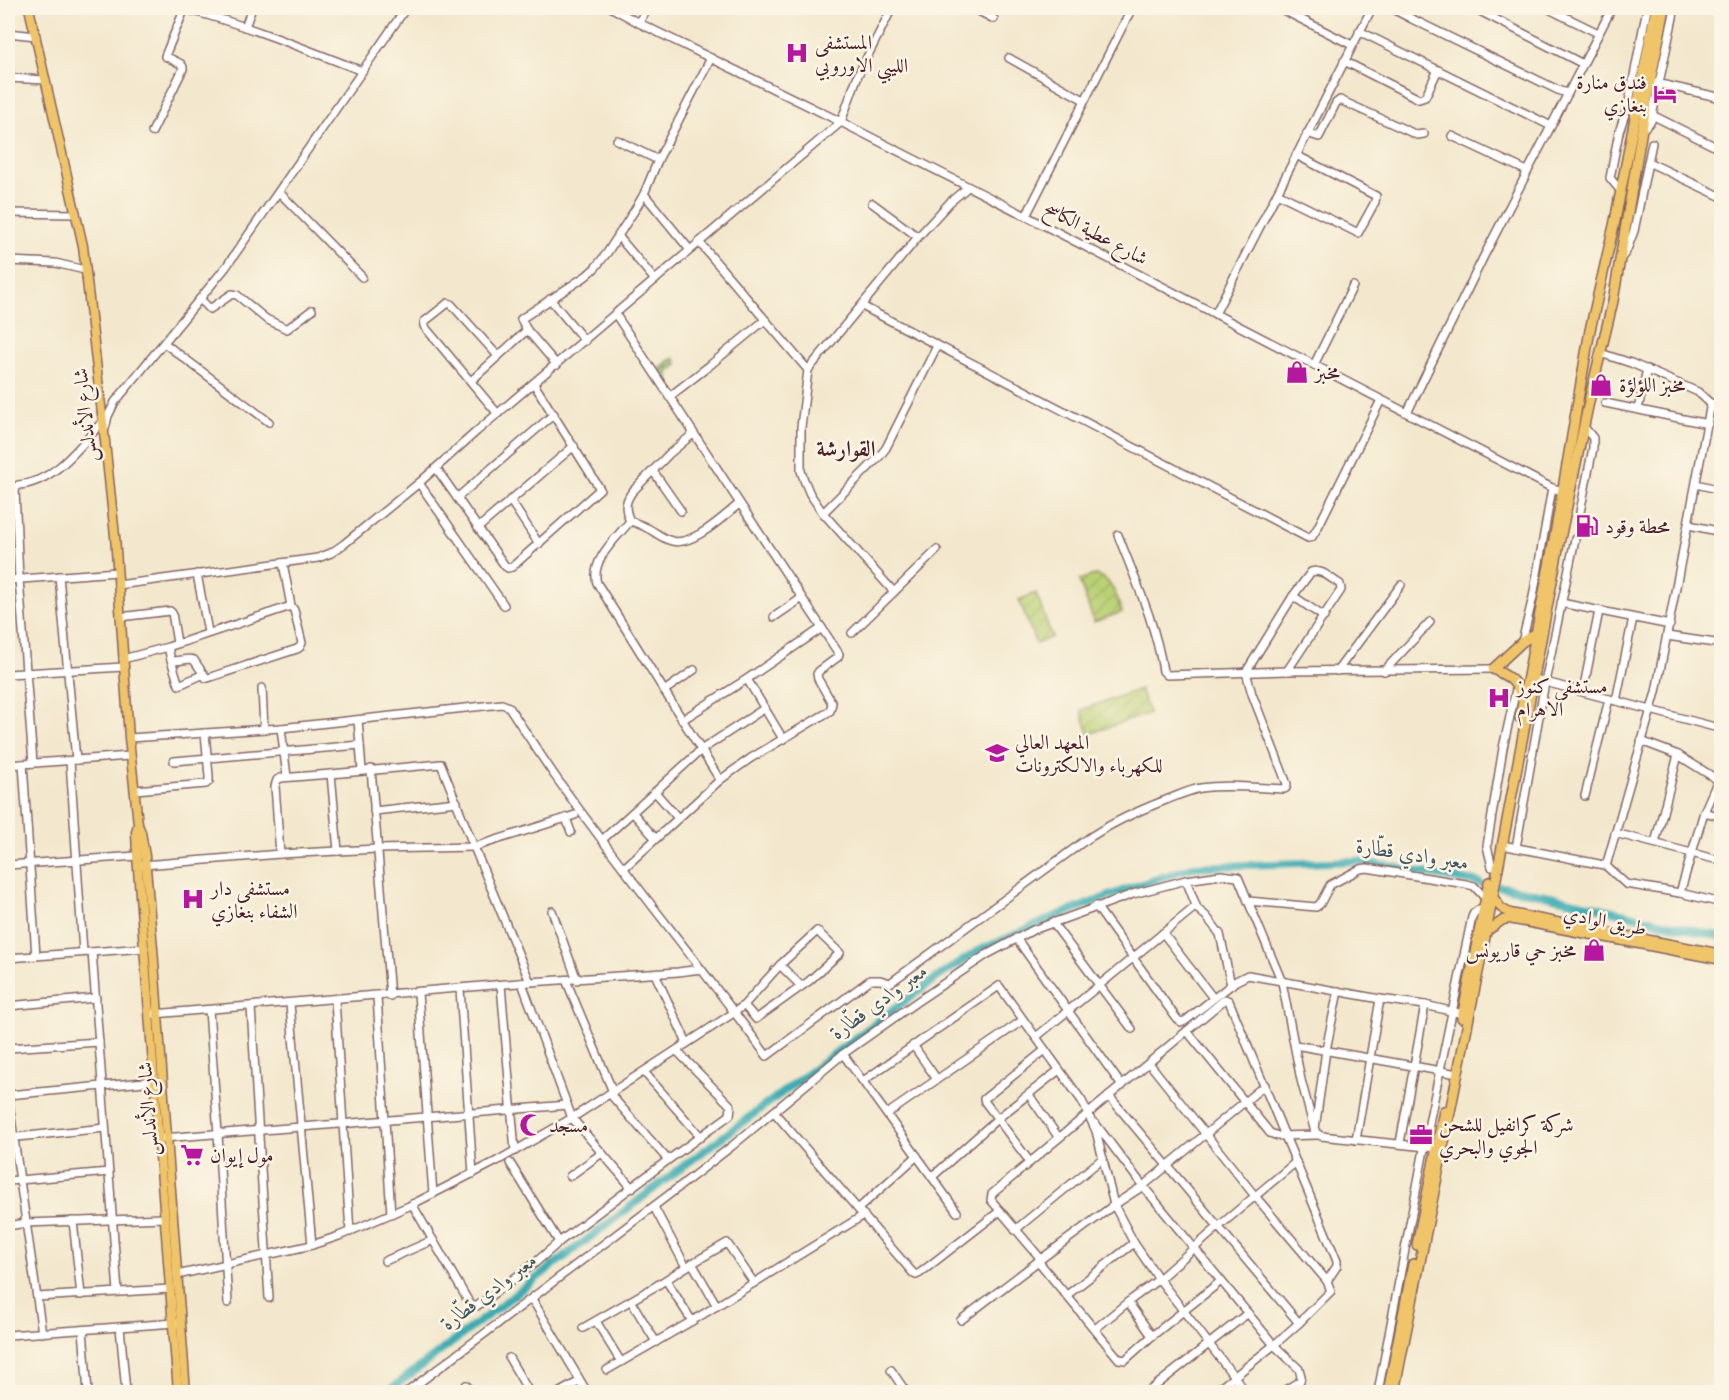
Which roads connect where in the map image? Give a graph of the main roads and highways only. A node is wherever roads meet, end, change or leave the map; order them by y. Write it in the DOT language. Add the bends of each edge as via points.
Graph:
graph roads {
  1 [pos="29,8"];
  2 [pos="1656,8"];
  3 [pos="1665,8"];
  4 [pos="1597,297"];
  5 [pos="1614,301"];
  6 [pos="1590,330"];
  7 [pos="1606,331"];
  8 [pos="1536,633"];
  9 [pos="1523,700"];
  10 [pos="138,824"];
  11 [pos="142,865"];
  12 [pos="1487,899"];
  13 [pos="1510,916"];
  14 [pos="1477,932"];
  15 [pos="1694,952"];
  16 [pos="1722,954"];
  17 [pos="1722,960"];
  18 [pos="154,1015"];
  19 [pos="163,1138"];
  20 [pos="176,1323"];
  21 [pos="178,1392"];
  22 [pos="186,1392"];
  23 [pos="1388,1392"];
  24 [pos="1394,1392"];
  1 -- 10 [label="main road, شارع الأندلس" via="83,246 103,421"];
  2 -- 4 [label="highway"];
  3 -- 5 [label="highway" via="1655,83 1642,129"];
  4 -- 5 [label="highway" via="1603,308"];
  4 -- 6 [label="highway"];
  5 -- 7 [label="highway"];
  6 -- 7 [label="highway" via="1593,323 1600,322"];
  6 -- 8 [label="highway" via="1563,491 1544,564"];
  7 -- 12 [label="highway" via="1555,567 1502,845"];
  8 -- 9 [label="highway"];
  8 -- 9 [label="highway" via="1493,669 1517,685"];
  9 -- 12 [label="highway" via="1502,785"];
  10 -- 11 [label="main road, شارع الأندلس"];
  10 -- 11 [label="main road, شارع الأندلس" via="137,856"];
  11 -- 18 [label="main road, شارع الأندلس"];
  11 -- 18 [label="main road, شارع الأندلس" via="145,948"];
  12 -- 13 [label="main road"];
  12 -- 14 [label="highway"];
  13 -- 14 [label="main road"];
  13 -- 15 [label="main road, طريق الوادي"];
  14 -- 23 [label="highway" via="1452,1073 1404,1284"];
  14 -- 24 [label="highway"];
  15 -- 16 [label="main road, طريق الوادي"];
  15 -- 17 [label="main road, طريق الوادي"];
  18 -- 19 [label="main road, شارع الأندلس"];
  18 -- 19 [label="main road, شارع الأندلس" via="155,1081"];
  19 -- 20 [label="main road, شارع الأندلس" via="177,1275"];
  19 -- 20 [label="main road, شارع الأندلس" via="164,1218"];
  20 -- 21 [label="main road, شارع الأندلس"];
  20 -- 22 [label="main road, شارع الأندلس"];
}
